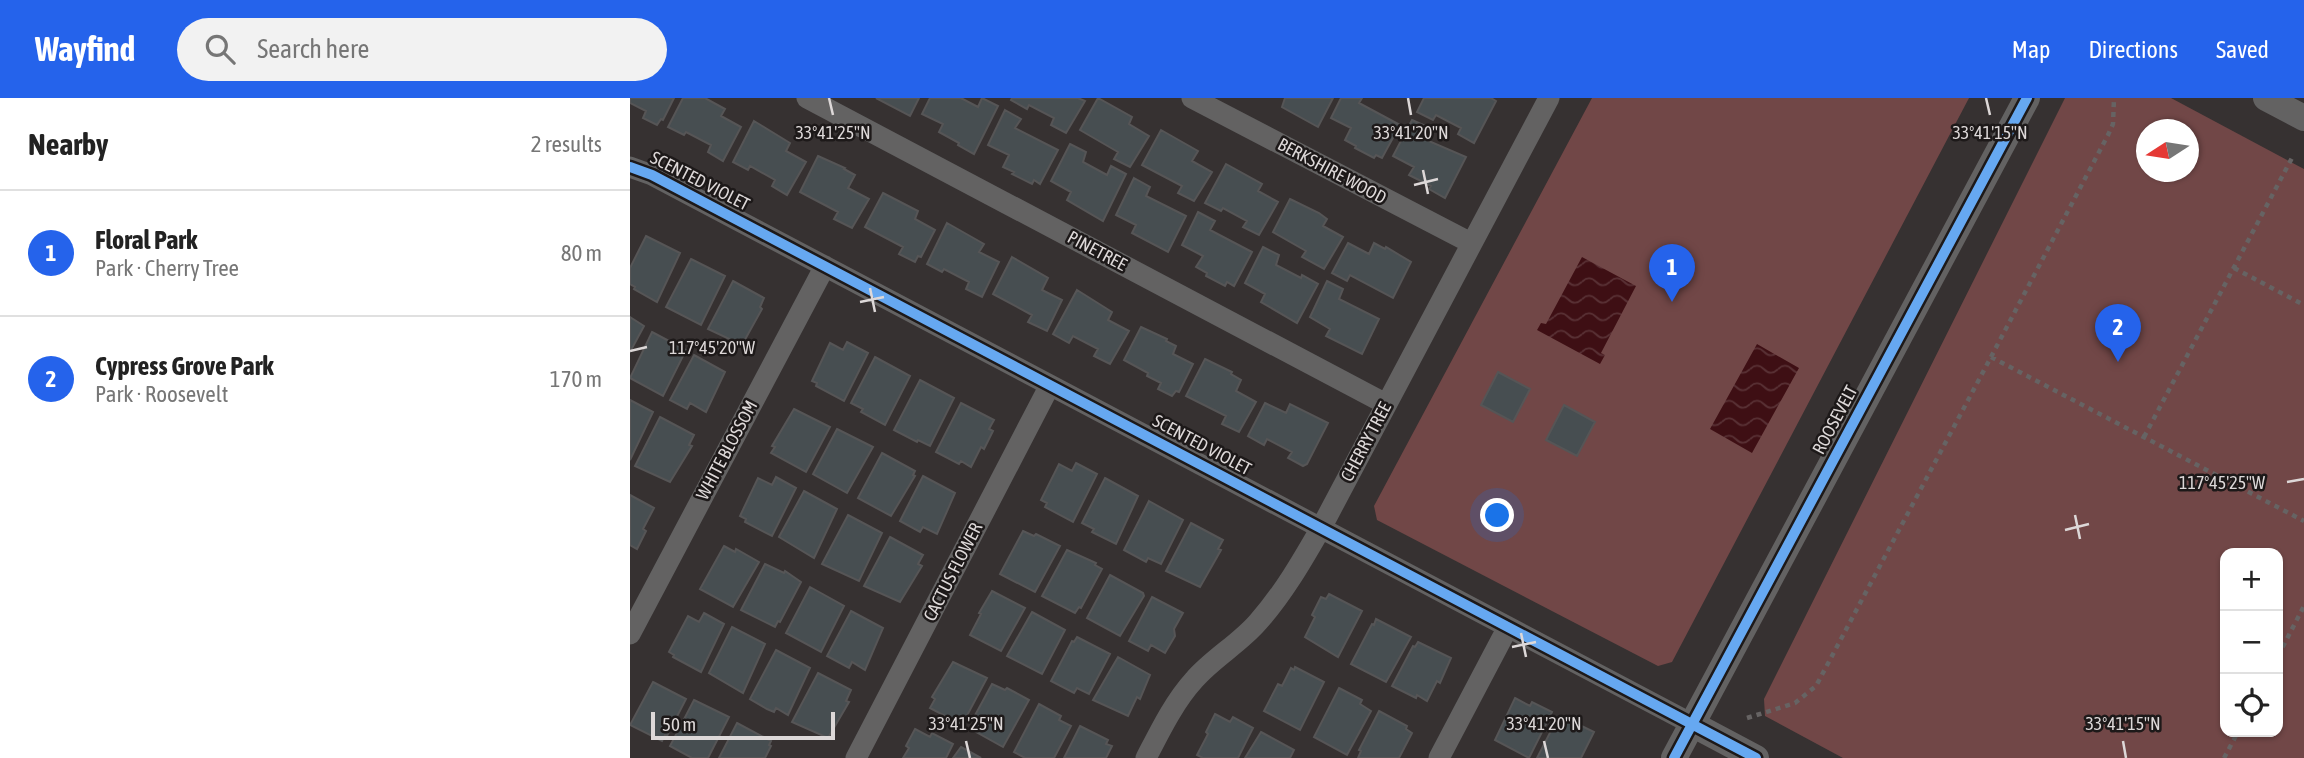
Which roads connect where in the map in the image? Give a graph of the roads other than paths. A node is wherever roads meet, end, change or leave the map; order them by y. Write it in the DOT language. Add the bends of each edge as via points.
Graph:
graph roads {
  1 [pos="807,98"];
  2 [pos="1192,98"];
  3 [pos="1549,98"];
  4 [pos="2027,98"];
  5 [pos="2266,98"];
  6 [pos="2304,118"];
  7 [pos="630,167"];
  8 [pos="1471,243"];
  9 [pos="825,266"];
  10 [pos="1050,385"];
  11 [pos="1386,404"];
  12 [pos="1321,528"];
  13 [pos="1508,627"];
  14 [pos="630,634"];
  15 [pos="1692,724"];
  16 [pos="856,758"];
  17 [pos="1146,758"];
  18 [pos="1439,758"];
  19 [pos="1674,758"];
  20 [pos="1756,758"];
  1 -- 11 [label="street, PINETREE"];
  2 -- 8 [label="street, BERKSHIRE WOOD"];
  3 -- 8 [label="street, CHERRY TREE"];
  4 -- 15 [label="street, ROOSEVELT"];
  5 -- 6 [label="street"];
  7 -- 9 [label="street, SCENTED VIOLET"];
  8 -- 11 [label="street, CHERRY TREE"];
  9 -- 10 [label="street, SCENTED VIOLET"];
  9 -- 14 [label="street, WHITE BLOSSOM"];
  10 -- 12 [label="street, SCENTED VIOLET"];
  10 -- 16 [label="street, CACTUS FLOWER"];
  11 -- 12 [label="street, CHERRY TREE"];
  12 -- 13 [label="street, SCENTED VIOLET"];
  12 -- 17 [label="street, CHERRY TREE" via="1257,624 1194,680"];
  13 -- 15 [label="street, SCENTED VIOLET"];
  13 -- 18 [label="street"];
  15 -- 19 [label="street, ROOSEVELT"];
  15 -- 20 [label="street, SCENTED VIOLET"];
}
